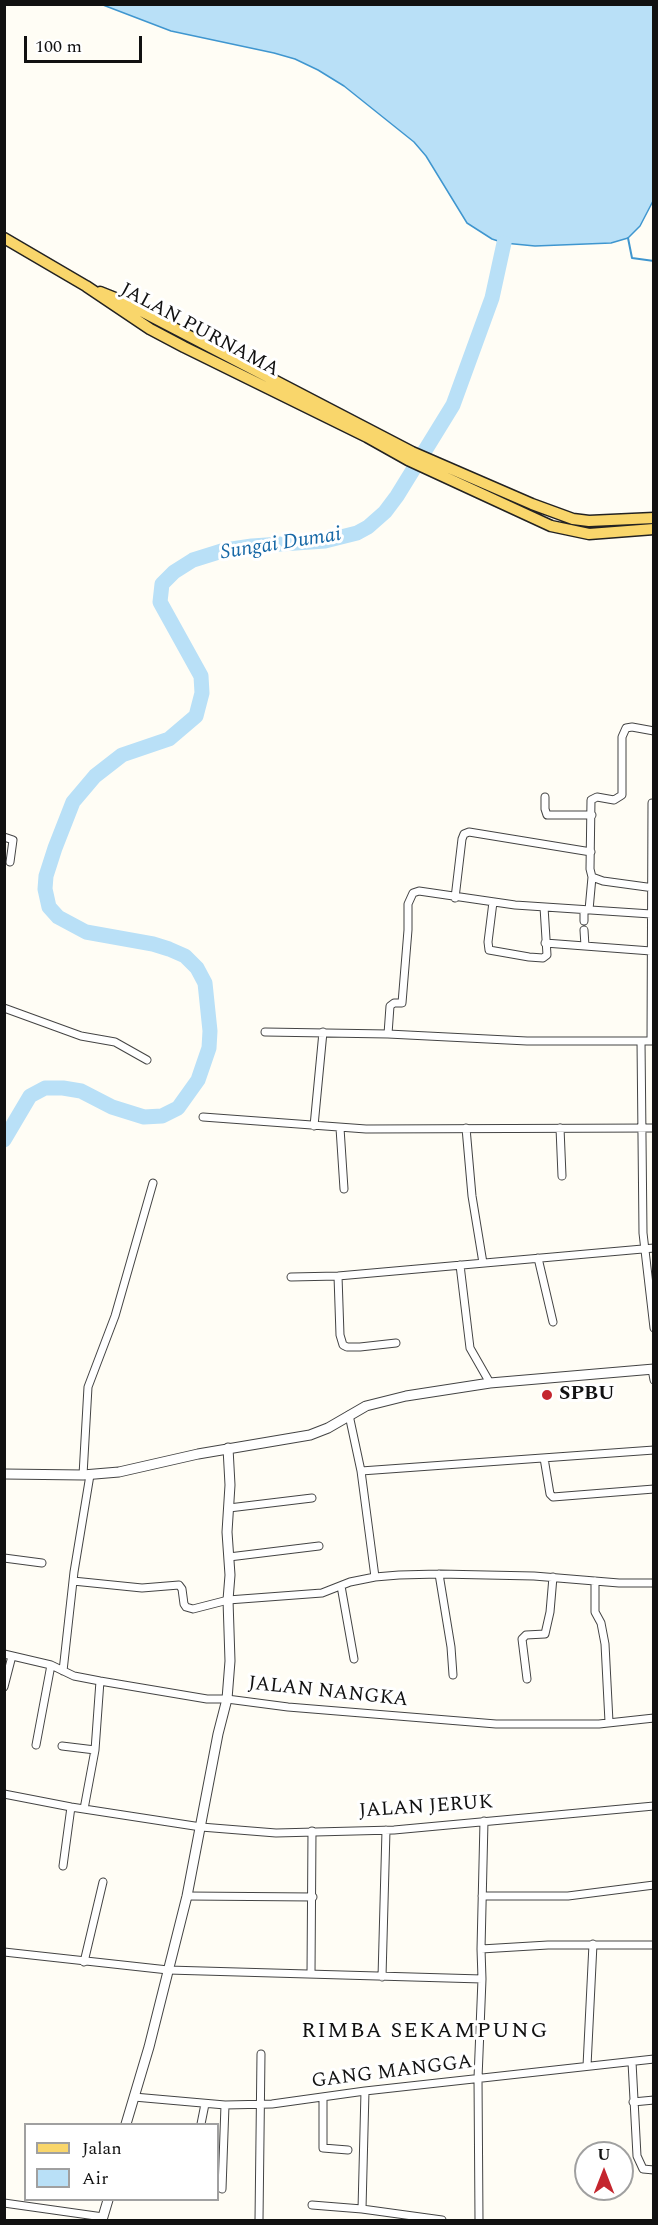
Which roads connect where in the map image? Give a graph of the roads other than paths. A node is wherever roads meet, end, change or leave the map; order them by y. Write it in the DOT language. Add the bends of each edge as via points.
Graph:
graph roads {
  1 [pos="4,238"];
  2 [pos="300,398"];
  3 [pos="654,518"];
  4 [pos="654,529"];
  5 [pos="654,731"];
  6 [pos="545,797"];
  7 [pos="652,803"];
  8 [pos="592,815"];
  9 [pos="4,837"];
  10 [pos="591,852"];
  11 [pos="10,862"];
  12 [pos="592,877"];
  13 [pos="652,888"];
  14 [pos="455,898"];
  15 [pos="493,903"];
  16 [pos="544,907"];
  17 [pos="586,910"];
  18 [pos="651,914"];
  19 [pos="584,921"];
  20 [pos="584,930"];
  21 [pos="545,943"];
  22 [pos="585,946"];
  23 [pos="651,951"];
  24 [pos="4,1008"];
  25 [pos="265,1032"];
  26 [pos="323,1032"];
  27 [pos="388,1034"];
  28 [pos="640,1041"];
  29 [pos="652,1041"];
  30 [pos="147,1060"];
  31 [pos="203,1117"];
  32 [pos="314,1126"];
  33 [pos="339,1128"];
  34 [pos="466,1128"];
  35 [pos="560,1128"];
  36 [pos="641,1128"];
  37 [pos="654,1128"];
  38 [pos="562,1176"];
  39 [pos="153,1183"];
  40 [pos="344,1189"];
  41 [pos="645,1248"];
  42 [pos="654,1248"];
  43 [pos="538,1258"];
  44 [pos="483,1263"];
  45 [pos="460,1265"];
  46 [pos="338,1276"];
  47 [pos="291,1277"];
  48 [pos="553,1322"];
  49 [pos="654,1328"];
  50 [pos="396,1343"];
  51 [pos="653,1369"];
  52 [pos="654,1380"];
  53 [pos="490,1383"];
  54 [pos="349,1415"];
  55 [pos="228,1448"];
  56 [pos="654,1450"];
  57 [pos="544,1458"];
  58 [pos="361,1471"];
  59 [pos="4,1474"];
  60 [pos="86,1475"];
  61 [pos="654,1489"];
  62 [pos="312,1498"];
  63 [pos="229,1508"];
  64 [pos="319,1545"];
  65 [pos="229,1557"];
  66 [pos="4,1558"];
  67 [pos="42,1563"];
  68 [pos="439,1574"];
  69 [pos="375,1577"];
  70 [pos="553,1577"];
  71 [pos="73,1581"];
  72 [pos="596,1581"];
  73 [pos="654,1583"];
  74 [pos="341,1586"];
  75 [pos="228,1600"];
  76 [pos="8,1655"];
  77 [pos="354,1659"];
  78 [pos="51,1665"];
  79 [pos="63,1671"];
  80 [pos="453,1674"];
  81 [pos="527,1679"];
  82 [pos="100,1681"];
  83 [pos="4,1688"];
  84 [pos="227,1699"];
  85 [pos="654,1718"];
  86 [pos="609,1722"];
  87 [pos="36,1745"];
  88 [pos="62,1746"];
  89 [pos="95,1750"];
  90 [pos="4,1794"];
  91 [pos="654,1806"];
  92 [pos="71,1807"];
  93 [pos="84,1809"];
  94 [pos="484,1821"];
  95 [pos="201,1827"];
  96 [pos="386,1830"];
  97 [pos="312,1831"];
  98 [pos="63,1866"];
  99 [pos="103,1882"];
  100 [pos="654,1885"];
  101 [pos="188,1896"];
  102 [pos="482,1896"];
  103 [pos="313,1897"];
  104 [pos="593,1944"];
  105 [pos="654,1945"];
  106 [pos="481,1949"];
  107 [pos="4,1952"];
  108 [pos="84,1962"];
  109 [pos="168,1970"];
  110 [pos="311,1974"];
  111 [pos="382,1977"];
  112 [pos="482,1979"];
  113 [pos="261,2054"];
  114 [pos="654,2059"];
  115 [pos="632,2062"];
  116 [pos="587,2066"];
  117 [pos="478,2078"];
  118 [pos="365,2091"];
  119 [pos="134,2097"];
  120 [pos="323,2098"];
  121 [pos="654,2100"];
  122 [pos="633,2102"];
  123 [pos="206,2104"];
  124 [pos="262,2104"];
  125 [pos="225,2105"];
  126 [pos="126,2123"];
  127 [pos="201,2123"];
  128 [pos="348,2150"];
  129 [pos="654,2170"];
  130 [pos="222,2189"];
  131 [pos="107,2201"];
  132 [pos="4,2203"];
  133 [pos="312,2205"];
  134 [pos="362,2209"];
  135 [pos="102,2219"];
  136 [pos="259,2220"];
  137 [pos="442,2220"];
  138 [pos="479,2220"];
  1 -- 2 [label="main road, JALAN PURNAMA" via="150,329 220,366"];
  2 -- 3 [label="main road" via="412,452 558,513 589,521"];
  2 -- 4 [label="main road" via="408,460 551,526 589,534"];
  5 -- 8 [label="street" via="626,728 622,737 622,795 614,800 593,798"];
  6 -- 8 [label="street" via="547,815"];
  7 -- 13 [label="street"];
  8 -- 10 [label="street"];
  9 -- 11 [label="street" via="13,840"];
  10 -- 12 [label="street"];
  10 -- 14 [label="street" via="469,832 462,840"];
  12 -- 13 [label="street"];
  12 -- 17 [label="street"];
  13 -- 18 [label="street"];
  14 -- 15 [label="street"];
  14 -- 27 [label="street" via="419,891 411,895 402,1003 390,1006"];
  15 -- 16 [label="street"];
  15 -- 21 [label="street" via="488,942 491,952 546,957"];
  16 -- 17 [label="street"];
  16 -- 21 [label="street"];
  17 -- 18 [label="street"];
  17 -- 19 [label="street"];
  18 -- 23 [label="street"];
  20 -- 22 [label="street"];
  21 -- 22 [label="street"];
  22 -- 23 [label="street"];
  23 -- 29 [label="street"];
  24 -- 30 [label="street" via="81,1036 115,1042"];
  25 -- 26 [label="street"];
  26 -- 27 [label="street"];
  26 -- 32 [label="street"];
  27 -- 28 [label="street" via="527,1041"];
  28 -- 29 [label="street"];
  28 -- 36 [label="street"];
  31 -- 32 [label="street"];
  32 -- 33 [label="street"];
  33 -- 34 [label="street"];
  33 -- 40 [label="street"];
  34 -- 35 [label="street"];
  34 -- 44 [label="street"];
  35 -- 36 [label="street"];
  35 -- 38 [label="street"];
  36 -- 37 [label="street"];
  36 -- 41 [label="street"];
  39 -- 60 [label="street" via="115,1316 88,1387"];
  41 -- 42 [label="street"];
  41 -- 43 [label="street"];
  41 -- 49 [label="street"];
  43 -- 44 [label="street"];
  43 -- 48 [label="street"];
  44 -- 45 [label="street"];
  45 -- 46 [label="street"];
  45 -- 53 [label="street" via="470,1348"];
  46 -- 47 [label="street"];
  46 -- 50 [label="street" via="343,1345"];
  51 -- 52 [label="street"];
  51 -- 53 [label="street"];
  53 -- 54 [label="street" via="387,1400"];
  54 -- 55 [label="street" via="310,1435"];
  54 -- 58 [label="street"];
  55 -- 60 [label="street" via="119,1472"];
  55 -- 63 [label="street"];
  56 -- 57 [label="street"];
  57 -- 58 [label="street"];
  57 -- 61 [label="street" via="553,1497"];
  58 -- 69 [label="street"];
  59 -- 60 [label="street"];
  60 -- 71 [label="street"];
  62 -- 63 [label="street"];
  63 -- 65 [label="street"];
  64 -- 65 [label="street"];
  65 -- 75 [label="street"];
  66 -- 67 [label="street"];
  68 -- 69 [label="street"];
  68 -- 70 [label="street"];
  68 -- 80 [label="street"];
  69 -- 74 [label="street"];
  70 -- 72 [label="street"];
  70 -- 81 [label="street" via="545,1634 526,1635 522,1639"];
  71 -- 75 [label="street" via="142,1588 179,1585 189,1608"];
  71 -- 79 [label="street"];
  72 -- 73 [label="street"];
  72 -- 86 [label="street" via="595,1612 605,1644"];
  74 -- 75 [label="street" via="322,1593"];
  74 -- 77 [label="street"];
  75 -- 84 [label="street"];
  76 -- 78 [label="street, JALAN NANGKA"];
  76 -- 83 [label="street"];
  78 -- 79 [label="street, JALAN NANGKA"];
  78 -- 87 [label="street"];
  79 -- 82 [label="street, JALAN NANGKA"];
  82 -- 84 [label="street, JALAN NANGKA"];
  82 -- 89 [label="street"];
  84 -- 86 [label="street, JALAN NANGKA" via="496,1724"];
  84 -- 95 [label="street"];
  85 -- 86 [label="street, JALAN NANGKA"];
  88 -- 89 [label="street"];
  89 -- 93 [label="street"];
  90 -- 92 [label="street, JALAN JERUK"];
  91 -- 94 [label="street, JALAN JERUK"];
  92 -- 93 [label="street, JALAN JERUK"];
  92 -- 98 [label="street"];
  93 -- 95 [label="street, JALAN JERUK"];
  94 -- 96 [label="street, JALAN JERUK"];
  94 -- 102 [label="street"];
  95 -- 97 [label="street, JALAN JERUK" via="276,1833"];
  95 -- 101 [label="street"];
  96 -- 97 [label="street, JALAN JERUK"];
  96 -- 111 [label="street"];
  97 -- 103 [label="street"];
  99 -- 108 [label="street"];
  100 -- 102 [label="street" via="568,1896"];
  101 -- 103 [label="street"];
  101 -- 109 [label="street"];
  102 -- 106 [label="street"];
  103 -- 110 [label="street"];
  104 -- 105 [label="street"];
  104 -- 106 [label="street"];
  104 -- 116 [label="street"];
  106 -- 112 [label="street"];
  107 -- 108 [label="street"];
  108 -- 109 [label="street"];
  109 -- 110 [label="street"];
  109 -- 119 [label="street"];
  110 -- 111 [label="street"];
  111 -- 112 [label="street"];
  112 -- 117 [label="street"];
  113 -- 124 [label="street"];
  114 -- 115 [label="street, GANG MANGGA"];
  115 -- 116 [label="street, GANG MANGGA"];
  115 -- 122 [label="street"];
  116 -- 117 [label="street, GANG MANGGA"];
  117 -- 118 [label="street, GANG MANGGA"];
  117 -- 138 [label="street"];
  118 -- 120 [label="street, GANG MANGGA"];
  118 -- 134 [label="street"];
  119 -- 123 [label="street, GANG MANGGA"];
  119 -- 126 [label="street"];
  120 -- 124 [label="street, GANG MANGGA"];
  120 -- 128 [label="street" via="323,2148"];
  121 -- 122 [label="street"];
  122 -- 129 [label="street" via="637,2156 643,2169"];
  123 -- 125 [label="street, GANG MANGGA"];
  123 -- 127 [label="street"];
  124 -- 125 [label="street, GANG MANGGA"];
  124 -- 136 [label="street"];
  125 -- 130 [label="street"];
  131 -- 135 [label="street"];
  132 -- 135 [label="street"];
  133 -- 134 [label="street"];
  134 -- 137 [label="street"];
}
